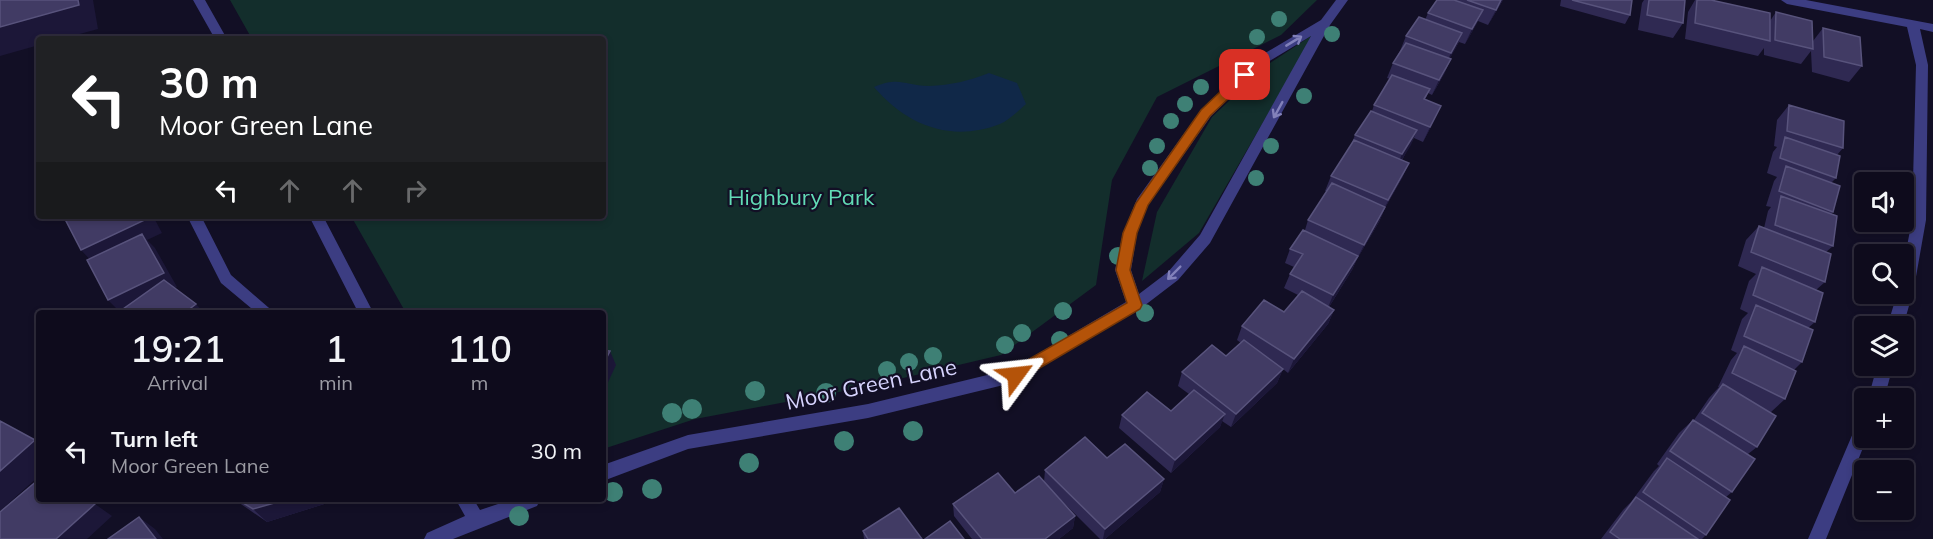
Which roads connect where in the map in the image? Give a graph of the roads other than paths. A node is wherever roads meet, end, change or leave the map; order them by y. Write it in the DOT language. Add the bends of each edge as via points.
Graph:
graph roads {
  1 [pos="199,0"];
  2 [pos="1342,0"];
  3 [pos="1787,0"];
  4 [pos="1326,21"];
  5 [pos="1913,25"];
  6 [pos="1933,28"];
  7 [pos="219,36"];
  8 [pos="196,219"];
  9 [pos="318,219"];
  10 [pos="1135,305"];
  11 [pos="264,310"];
  12 [pos="366,310"];
  13 [pos="1898,316"];
  14 [pos="1855,448"];
  15 [pos="606,472"];
  16 [pos="466,502"];
  17 [pos="526,502"];
  18 [pos="476,520"];
  19 [pos="433,539"];
  20 [pos="1817,539"];
  1 -- 7 [label="street"];
  2 -- 4 [label="street, Moor Green Lane"];
  3 -- 5 [label="street"];
  4 -- 10 [label="street, Moor Green Lane, one-way" via="1205,239 1173,276"];
  10 -- 4 [label="street, Moor Green Lane, one-way" via="1123,270 1130,233 1142,203 1206,113 1259,62"];
  5 -- 6 [label="street"];
  5 -- 13 [label="street" via="1922,65 1919,220"];
  8 -- 11 [label="street" via="226,279"];
  9 -- 12 [label="street"];
  10 -- 15 [label="street, Moor Green Lane" via="1016,375 868,411 688,442"];
  14 -- 20 [label="street"];
  16 -- 18 [label="street"];
  17 -- 18 [label="street"];
  18 -- 19 [label="street"];
}
